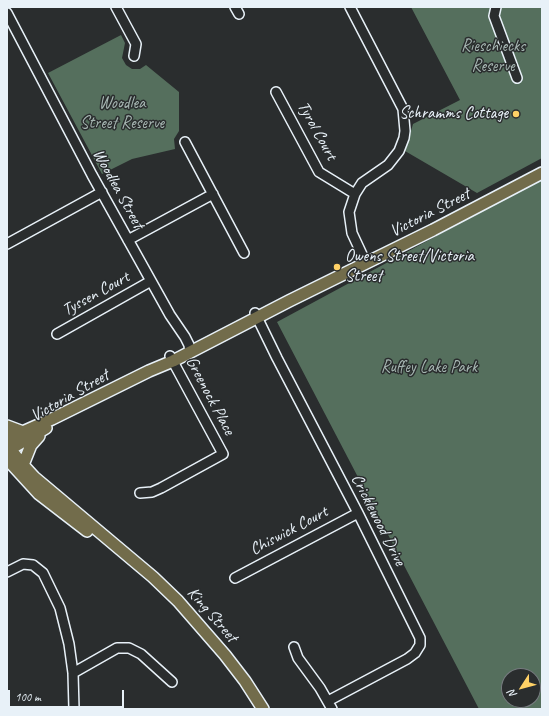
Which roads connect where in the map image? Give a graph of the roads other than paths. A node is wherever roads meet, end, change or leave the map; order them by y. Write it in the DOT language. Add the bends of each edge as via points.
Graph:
graph roads {
  1 [pos="116,7"];
  2 [pos="350,7"];
  3 [pos="496,7"];
  4 [pos="7,13"];
  5 [pos="134,56"];
  6 [pos="517,78"];
  7 [pos="276,92"];
  8 [pos="185,142"];
  9 [pos="542,174"];
  10 [pos="102,192"];
  11 [pos="213,194"];
  12 [pos="355,194"];
  13 [pos="128,240"];
  14 [pos="7,244"];
  15 [pos="244,253"];
  16 [pos="366,263"];
  17 [pos="151,281"];
  18 [pos="256,316"];
  19 [pos="57,334"];
  20 [pos="188,348"];
  21 [pos="172,358"];
  22 [pos="128,382"];
  23 [pos="7,426"];
  24 [pos="42,431"];
  25 [pos="23,432"];
  26 [pos="8,448"];
  27 [pos="23,465"];
  28 [pos="140,493"];
  29 [pos="358,513"];
  30 [pos="123,553"];
  31 [pos="7,572"];
  32 [pos="236,578"];
  33 [pos="294,646"];
  34 [pos="73,673"];
  35 [pos="172,682"];
  36 [pos="330,705"];
  37 [pos="74,709"];
  38 [pos="263,709"];
  1 -- 5 [label="street" via="136,44"];
  2 -- 12 [label="street" via="403,109 406,131 399,151 388,165 362,182"];
  3 -- 6 [label="street" via="494,16"];
  4 -- 10 [label="street, Woodlea Street"];
  7 -- 12 [label="street, Tyrol Court" via="319,172"];
  8 -- 11 [label="street"];
  9 -- 16 [label="main road, Victoria Street"];
  10 -- 13 [label="street, Woodlea Street"];
  10 -- 14 [label="street"];
  11 -- 13 [label="street"];
  11 -- 15 [label="street"];
  12 -- 16 [label="street" via="349,212 352,233"];
  13 -- 17 [label="street, Woodlea Street"];
  16 -- 18 [label="main road, Victoria Street"];
  17 -- 19 [label="street, Tyssen Court"];
  17 -- 20 [label="street, Woodlea Street" via="170,314 180,339"];
  18 -- 20 [label="main road, Victoria Street"];
  18 -- 29 [label="street, Cricklewood Drive"];
  20 -- 21 [label="main road, Victoria Street"];
  21 -- 22 [label="main road, Victoria Street"];
  21 -- 28 [label="street, Greenock Place" via="223,454 161,488"];
  22 -- 24 [label="main road, Victoria Street"];
  22 -- 25 [label="main road, Victoria Street"];
  23 -- 25 [label="main road"];
  24 -- 26 [label="main road, Victoria Street"];
  24 -- 27 [label="main road" via="32,442"];
  25 -- 26 [label="main road, Victoria Street"];
  26 -- 27 [label="main road, King Street"];
  26 -- 30 [label="main road, King Street" via="45,499 88,533"];
  27 -- 30 [label="main road, King Street"];
  29 -- 32 [label="street, Chiswick Court"];
  29 -- 36 [label="street, Cricklewood Drive" via="418,632 420,645 407,659"];
  30 -- 38 [label="main road, King Street" via="153,577 189,612 236,669"];
  31 -- 34 [label="street" via="23,564 33,565 43,573 60,608"];
  33 -- 36 [label="street" via="298,658"];
  34 -- 35 [label="street" via="117,648 129,648 141,654"];
  34 -- 37 [label="street"];
}
